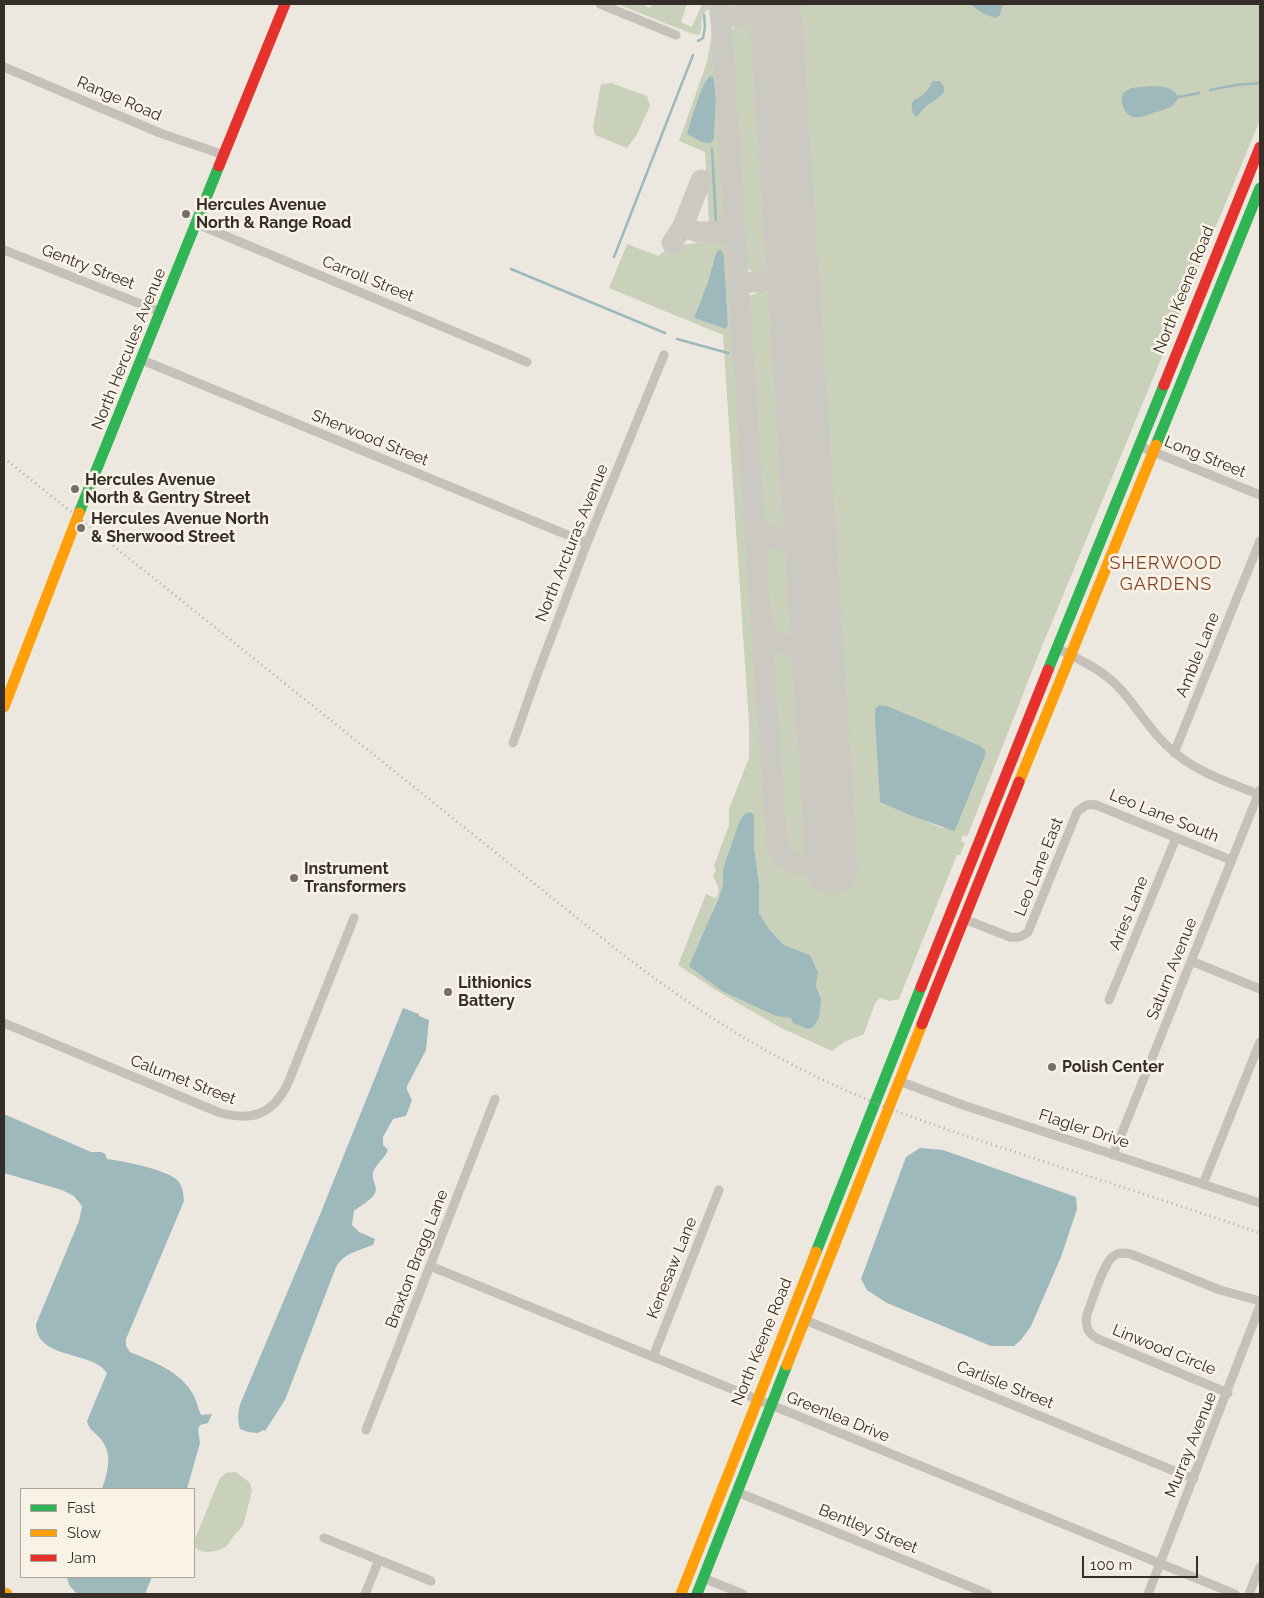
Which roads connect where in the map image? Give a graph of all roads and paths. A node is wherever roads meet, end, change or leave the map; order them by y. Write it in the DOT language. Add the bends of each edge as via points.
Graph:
graph roads {
  1 [pos="285,4"];
  2 [pos="600,4"];
  3 [pos="676,36"];
  4 [pos="4,67"];
  5 [pos="1260,147"];
  6 [pos="224,155"];
  7 [pos="1260,188"];
  8 [pos="196,224"];
  9 [pos="4,250"];
  10 [pos="161,312"];
  11 [pos="664,356"];
  12 [pos="142,360"];
  13 [pos="527,362"];
  14 [pos="1139,446"];
  15 [pos="1153,452"];
  16 [pos="1260,495"];
  17 [pos="1260,542"];
  18 [pos="587,543"];
  19 [pos="1056,648"];
  20 [pos="1071,655"];
  21 [pos="4,707"];
  22 [pos="513,743"];
  23 [pos="1174,753"];
  24 [pos="1260,793"];
  25 [pos="1084,805"];
  26 [pos="1176,838"];
  27 [pos="1231,860"];
  28 [pos="354,918"];
  29 [pos="964,919"];
  30 [pos="1191,961"];
  31 [pos="1260,989"];
  32 [pos="1109,1000"];
  33 [pos="4,1023"];
  34 [pos="1260,1042"];
  35 [pos="899,1081"];
  36 [pos="495,1099"];
  37 [pos="1113,1155"];
  38 [pos="1203,1184"];
  39 [pos="719,1190"];
  40 [pos="1260,1203"];
  41 [pos="430,1266"];
  42 [pos="1260,1301"];
  43 [pos="1260,1306"];
  44 [pos="805,1320"];
  45 [pos="653,1357"];
  46 [pos="1228,1393"];
  47 [pos="756,1400"];
  48 [pos="771,1406"];
  49 [pos="366,1430"];
  50 [pos="1194,1478"];
  51 [pos="737,1492"];
  52 [pos="324,1538"];
  53 [pos="379,1560"];
  54 [pos="1161,1563"];
  55 [pos="1260,1567"];
  56 [pos="703,1578"];
  57 [pos="431,1581"];
  58 [pos="4,1593"];
  59 [pos="7,1594"];
  60 [pos="366,1594"];
  61 [pos="681,1594"];
  62 [pos="697,1594"];
  63 [pos="743,1594"];
  64 [pos="988,1594"];
  65 [pos="1148,1594"];
  66 [pos="1235,1594"];
  67 [pos="1249,1594"];
  1 -- 6 [label="main road, North Hercules Avenue"];
  2 -- 3 [label="street"];
  4 -- 6 [label="street, Range Road" via="160,133"];
  5 -- 14 [label="main road, North Keene Road"];
  6 -- 8 [label="main road, North Hercules Avenue"];
  7 -- 15 [label="main road, North Keene Road"];
  8 -- 10 [label="main road, North Hercules Avenue"];
  8 -- 13 [label="street, Carroll Street"];
  9 -- 10 [label="street, Gentry Street"];
  10 -- 12 [label="main road, North Hercules Avenue"];
  11 -- 18 [label="street, North Arcturas Avenue"];
  12 -- 18 [label="street, Sherwood Street"];
  12 -- 21 [label="main road, North Hercules Avenue"];
  14 -- 15 [label="street, Long Street"];
  14 -- 19 [label="main road, North Keene Road"];
  15 -- 16 [label="street, Long Street"];
  15 -- 20 [label="main road, North Keene Road"];
  17 -- 23 [label="street, Amble Lane"];
  18 -- 22 [label="street, North Arcturas Avenue"];
  19 -- 20 [label="street"];
  19 -- 47 [label="main road, North Keene Road"];
  20 -- 23 [label="street" via="1090,665 1122,690"];
  20 -- 29 [label="main road, North Keene Road"];
  23 -- 24 [label="street" via="1201,770"];
  24 -- 27 [label="street, Saturn Avenue"];
  25 -- 26 [label="street, Leo Lane South" via="1096,805"];
  25 -- 29 [label="street, Leo Lane East" via="1077,812 1028,932 1017,938 1010,937"];
  26 -- 27 [label="street, Leo Lane South"];
  26 -- 32 [label="street, Aries Lane"];
  27 -- 30 [label="street, Saturn Avenue"];
  28 -- 33 [label="street, Calumet Street" via="284,1093 269,1109 246,1118 218,1112"];
  29 -- 35 [label="main road, North Keene Road"];
  30 -- 31 [label="street"];
  30 -- 37 [label="street, Saturn Avenue"];
  34 -- 38 [label="street"];
  35 -- 37 [label="street, Flagler Drive"];
  35 -- 44 [label="main road, North Keene Road"];
  36 -- 41 [label="street, Braxton Bragg Lane"];
  37 -- 38 [label="street, Flagler Drive"];
  38 -- 40 [label="street, Flagler Drive"];
  39 -- 45 [label="street, Kenesaw Lane"];
  41 -- 45 [label="street, Greenlea Drive"];
  41 -- 49 [label="street, Braxton Bragg Lane"];
  42 -- 46 [label="street, Linwood Circle" via="1220,1290 1122,1253 1110,1258 1087,1314 1087,1329 1098,1339"];
  43 -- 46 [label="street, Murray Avenue"];
  44 -- 48 [label="main road, North Keene Road"];
  44 -- 50 [label="street, Carlisle Street"];
  45 -- 47 [label="street, Greenlea Drive"];
  46 -- 50 [label="street, Murray Avenue"];
  47 -- 48 [label="street, Greenlea Drive"];
  47 -- 61 [label="main road, North Keene Road"];
  48 -- 51 [label="main road, North Keene Road"];
  48 -- 54 [label="street, Greenlea Drive"];
  50 -- 54 [label="street, Murray Avenue"];
  51 -- 56 [label="main road, North Keene Road"];
  51 -- 64 [label="street, Bentley Street"];
  52 -- 53 [label="street"];
  53 -- 57 [label="street"];
  53 -- 60 [label="street"];
  54 -- 65 [label="street, Murray Avenue"];
  54 -- 66 [label="street, Greenlea Drive"];
  55 -- 67 [label="street"];
  56 -- 62 [label="main road, North Keene Road"];
  56 -- 63 [label="street"];
  58 -- 59 [label="main road"];
}
